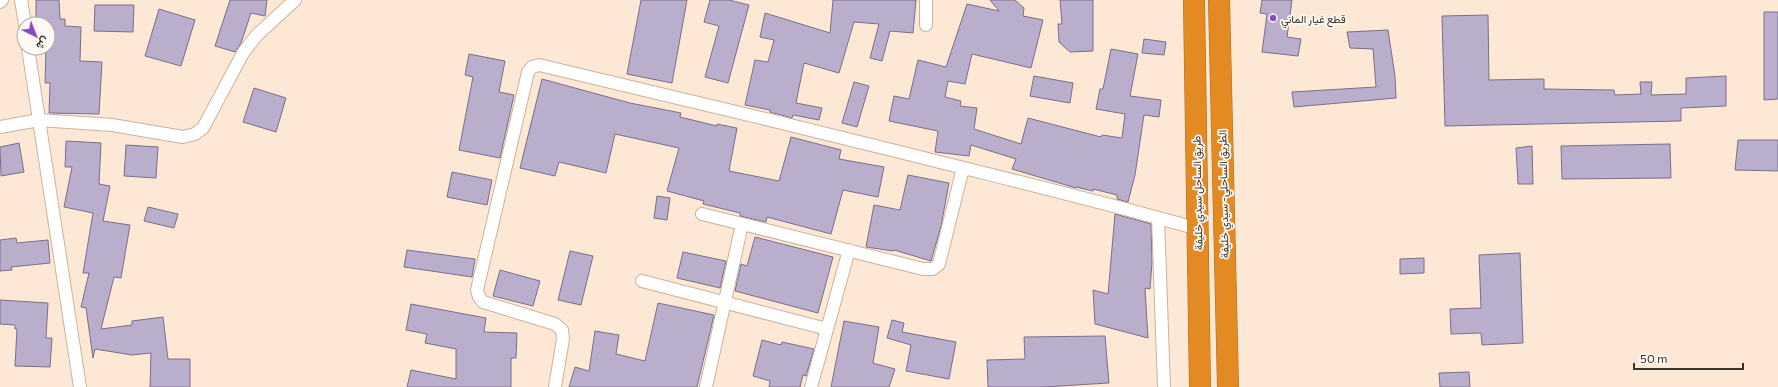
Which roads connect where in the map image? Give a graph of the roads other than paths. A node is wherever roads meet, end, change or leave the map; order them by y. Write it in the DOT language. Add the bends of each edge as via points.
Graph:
graph roads {
  1 [pos="21,0"];
  2 [pos="295,0"];
  3 [pos="926,0"];
  4 [pos="1194,0"];
  5 [pos="1219,0"];
  6 [pos="23,16"];
  7 [pos="926,25"];
  8 [pos="29,56"];
  9 [pos="39,120"];
  10 [pos="0,127"];
  11 [pos="963,168"];
  12 [pos="702,214"];
  13 [pos="1158,218"];
  14 [pos="742,224"];
  15 [pos="1198,229"];
  16 [pos="849,250"];
  17 [pos="642,281"];
  18 [pos="725,302"];
  19 [pos="827,329"];
  20 [pos="80,387"];
  21 [pos="555,387"];
  22 [pos="706,387"];
  23 [pos="811,387"];
  24 [pos="1164,387"];
  25 [pos="1200,387"];
  26 [pos="1228,387"];
  1 -- 6 [label="street"];
  2 -- 9 [label="street" via="256,35 243,53 203,128 195,134 183,137 112,125"];
  3 -- 7 [label="street"];
  4 -- 15 [label="highway, طريق الساحل سيدي خليفة"];
  5 -- 26 [label="highway, الطريق الساحلي- سيدي خليفة"];
  8 -- 9 [label="street"];
  9 -- 10 [label="street"];
  9 -- 20 [label="street"];
  11 -- 13 [label="street"];
  11 -- 16 [label="street" via="939,264 933,268 923,269"];
  11 -- 21 [label="street" via="685,99 539,65 532,67 528,72 477,290 483,302 555,324 562,330 563,339"];
  12 -- 14 [label="street"];
  13 -- 15 [label="street"];
  13 -- 24 [label="street"];
  14 -- 16 [label="street"];
  14 -- 18 [label="street"];
  15 -- 25 [label="highway, طريق الساحل سيدي خليفة"];
  16 -- 19 [label="street"];
  17 -- 18 [label="street"];
  18 -- 19 [label="street"];
  18 -- 22 [label="street"];
  19 -- 23 [label="street"];
}
